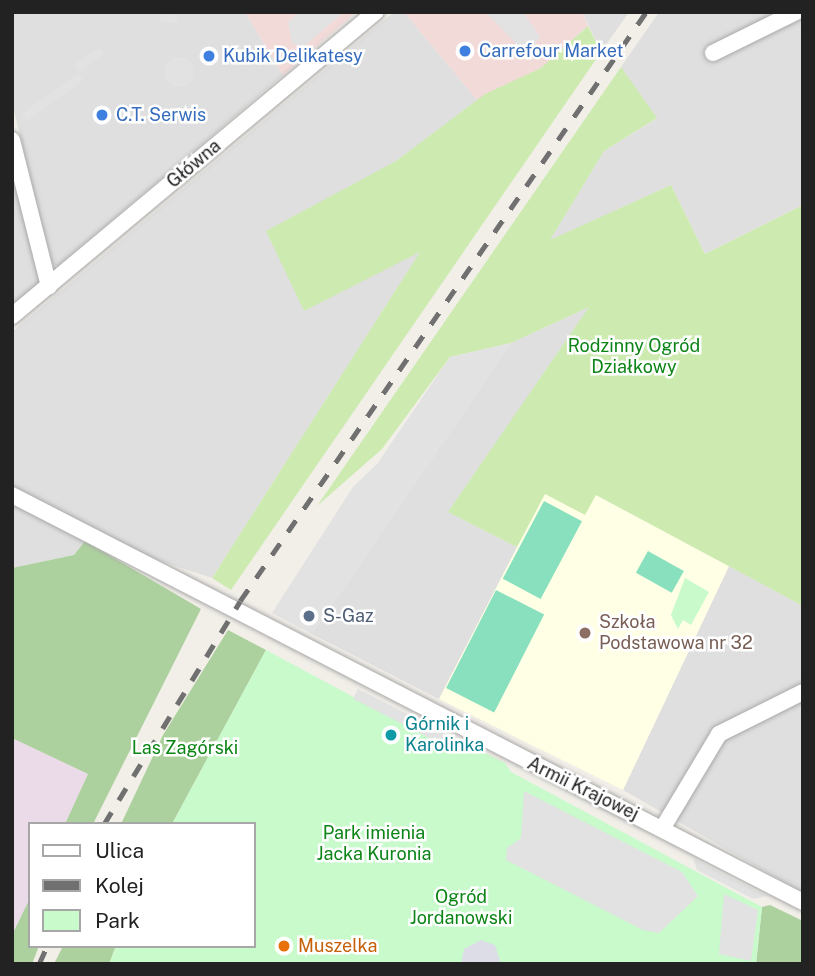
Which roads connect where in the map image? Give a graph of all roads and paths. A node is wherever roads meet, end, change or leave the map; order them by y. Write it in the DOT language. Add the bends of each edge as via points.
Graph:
graph roads {
  1 [pos="376,12"];
  2 [pos="796,12"];
  3 [pos="713,53"];
  4 [pos="12,140"];
  5 [pos="49,286"];
  6 [pos="12,316"];
  7 [pos="12,495"];
  8 [pos="803,692"];
  9 [pos="663,829"];
  10 [pos="803,902"];
  1 -- 5 [label="street, Główna"];
  2 -- 3 [label="street"];
  4 -- 5 [label="street"];
  5 -- 6 [label="street, Główna"];
  7 -- 9 [label="street, Armii Krajowej"];
  8 -- 9 [label="street" via="719,734"];
  9 -- 10 [label="street, Armii Krajowej"];
}
